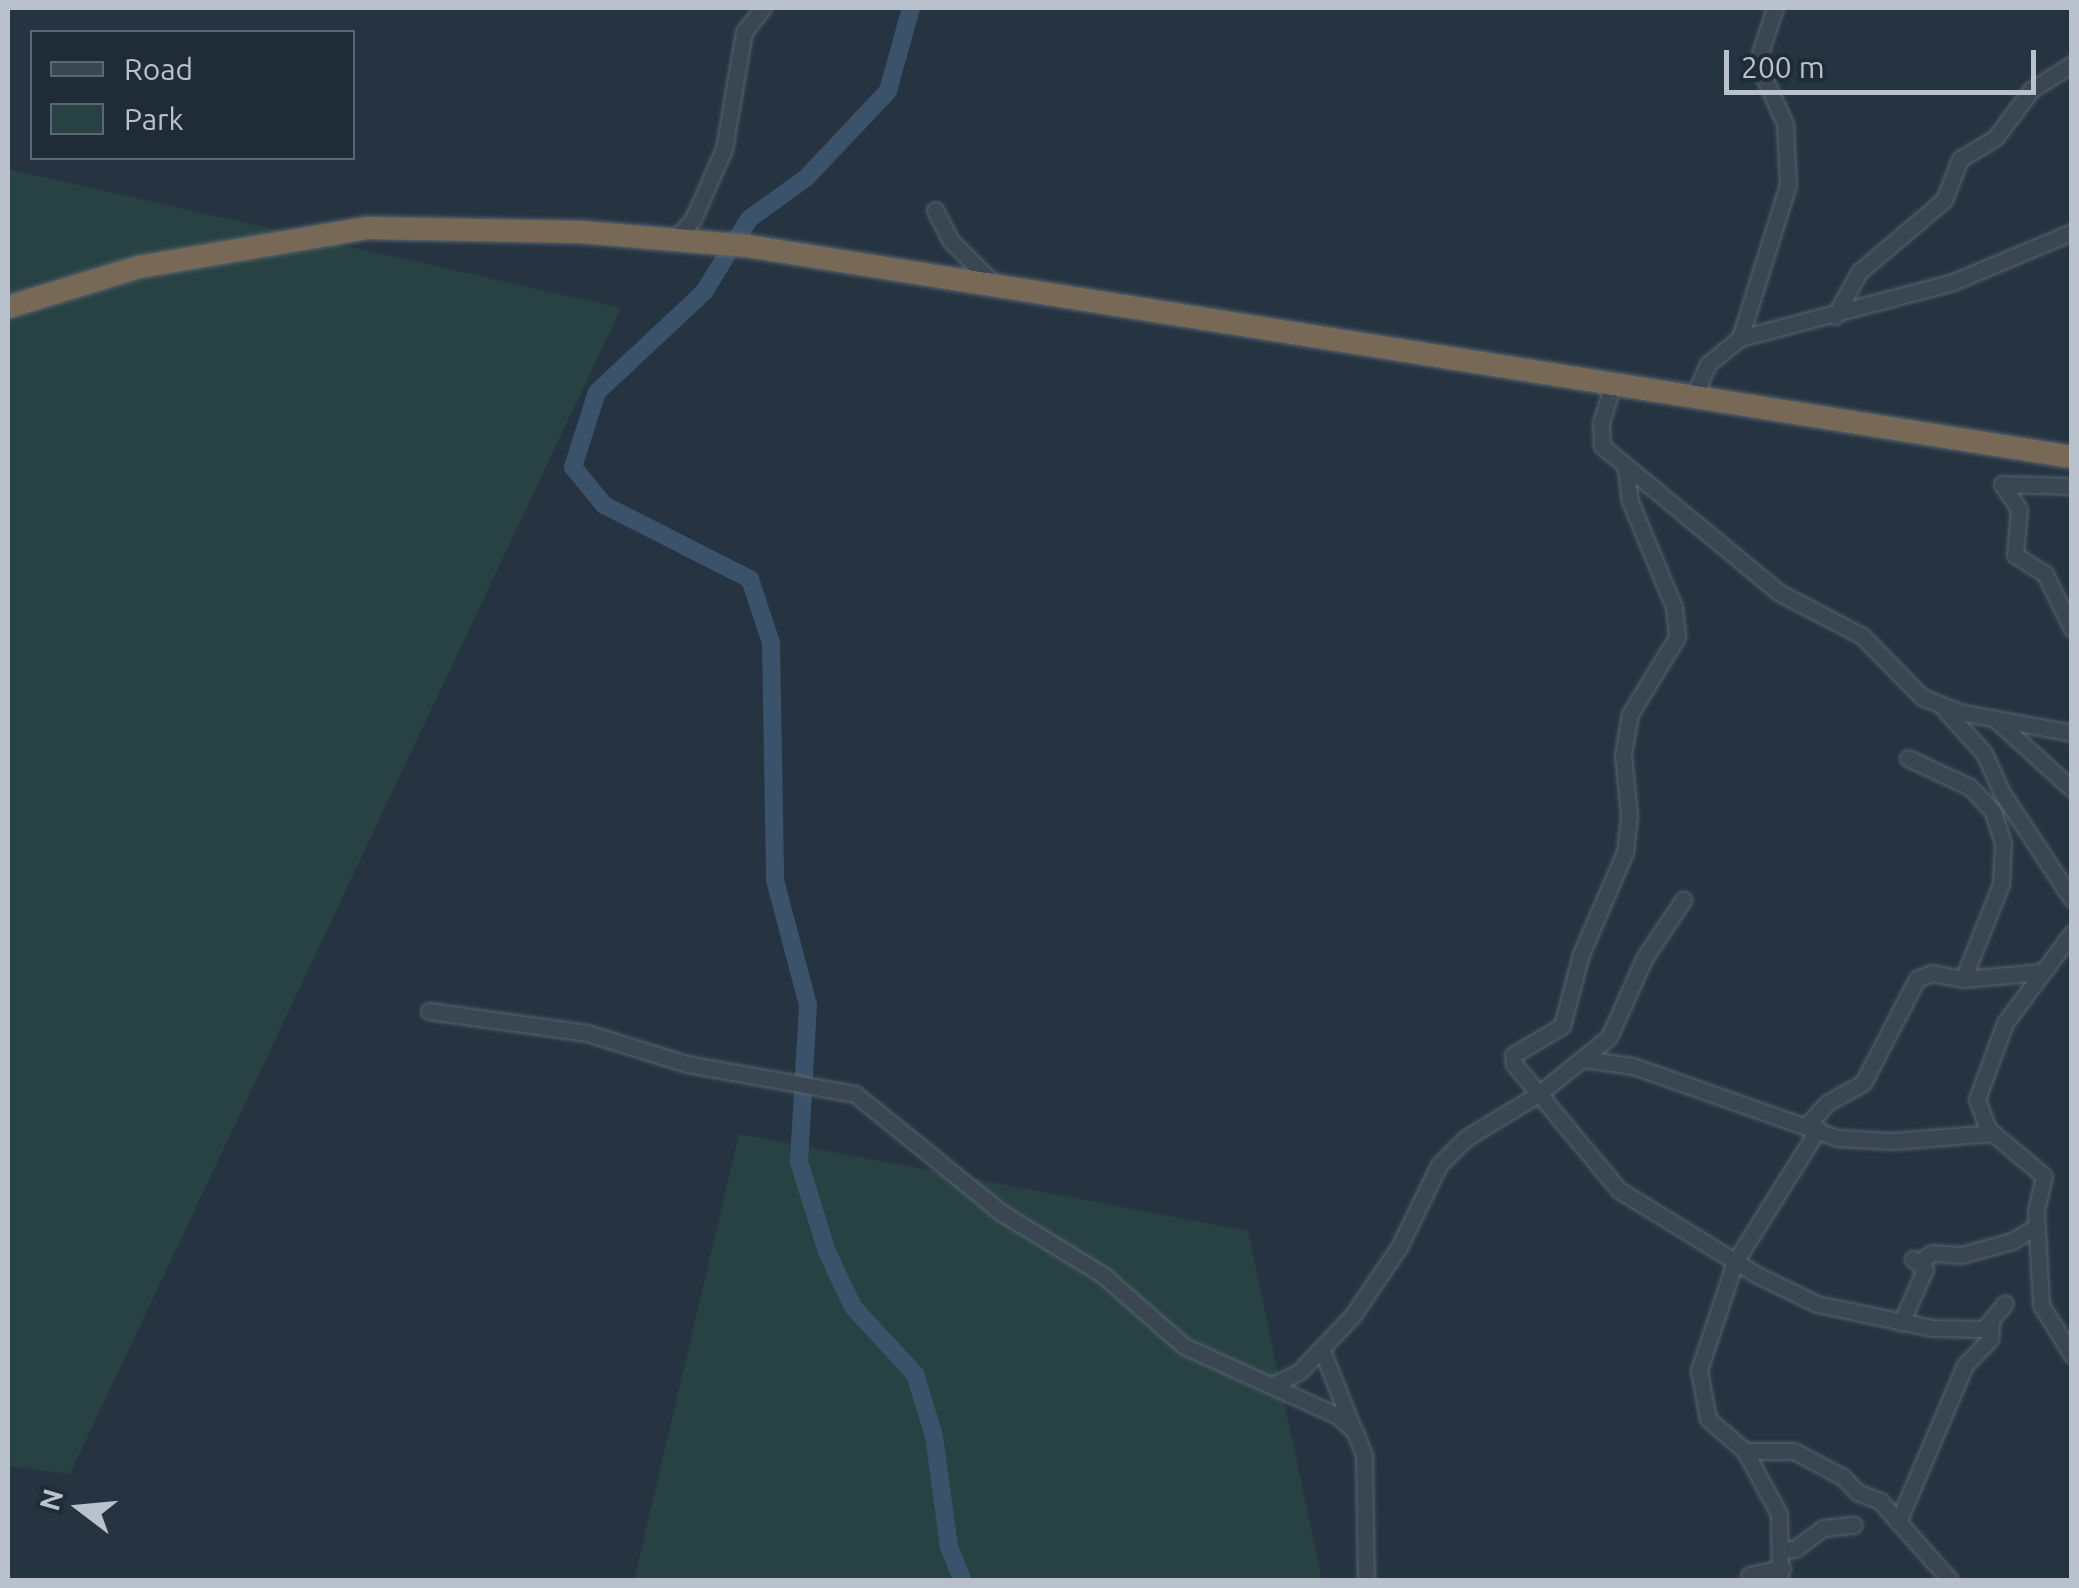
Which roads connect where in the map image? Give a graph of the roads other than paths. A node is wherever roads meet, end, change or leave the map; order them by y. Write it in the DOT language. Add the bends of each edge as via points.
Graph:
graph roads {
  1 [pos="763,8"];
  2 [pos="1774,8"];
  3 [pos="2072,64"];
  4 [pos="935,210"];
  5 [pos="2072,232"];
  6 [pos="672,243"];
  7 [pos="1008,289"];
  8 [pos="8,307"];
  9 [pos="1834,316"];
  10 [pos="1740,338"];
  11 [pos="1612,388"];
  12 [pos="1692,400"];
  13 [pos="2072,457"];
  14 [pos="1626,470"];
  15 [pos="2072,486"];
  16 [pos="2072,629"];
  17 [pos="1937,698"];
  18 [pos="1990,714"];
  19 [pos="2072,733"];
  20 [pos="1908,758"];
  21 [pos="2072,789"];
  22 [pos="2072,899"];
  23 [pos="1683,900"];
  24 [pos="2072,934"];
  25 [pos="2042,972"];
  26 [pos="1963,980"];
  27 [pos="429,1011"];
  28 [pos="1583,1059"];
  29 [pos="1540,1093"];
  30 [pos="1814,1126"];
  31 [pos="1993,1133"];
  32 [pos="2038,1226"];
  33 [pos="1735,1262"];
  34 [pos="2005,1303"];
  35 [pos="1901,1323"];
  36 [pos="1991,1324"];
  37 [pos="1322,1350"];
  38 [pos="2072,1355"];
  39 [pos="1273,1385"];
  40 [pos="1355,1432"];
  41 [pos="1745,1451"];
  42 [pos="1898,1522"];
  43 [pos="1854,1525"];
  44 [pos="1782,1550"];
  45 [pos="1749,1574"];
  46 [pos="1781,1574"];
  47 [pos="1366,1580"];
  48 [pos="1950,1580"];
  1 -- 6 [label="street" via="744,32 724,149 693,219"];
  2 -- 10 [label="street" via="1757,62 1786,124 1788,184"];
  3 -- 9 [label="street" via="2031,90 1995,138 1960,160 1944,200 1859,272"];
  4 -- 7 [label="street" via="973,266"];
  5 -- 9 [label="street" via="1968,277"];
  6 -- 7 [label="highway" via="748,246"];
  6 -- 8 [label="highway" via="496,227 368,228 138,266"];
  7 -- 11 [label="highway"];
  9 -- 10 [label="street"];
  10 -- 12 [label="street" via="1708,364"];
  11 -- 12 [label="highway"];
  11 -- 14 [label="street" via="1600,438"];
  12 -- 13 [label="highway"];
  14 -- 17 [label="street" via="1780,594 1849,628 1922,698"];
  14 -- 29 [label="street" via="1630,501 1674,608 1677,637 1630,714 1623,754 1630,815 1625,852 1581,954 1562,1026 1512,1060"];
  15 -- 16 [label="street" via="2002,484 2018,509 2015,556 2044,574"];
  17 -- 18 [label="street" via="1959,712"];
  17 -- 22 [label="street" via="1984,752 2002,793"];
  18 -- 19 [label="street"];
  18 -- 21 [label="street"];
  20 -- 26 [label="street" via="1970,787 1993,812 2004,849 2002,884"];
  23 -- 28 [label="street" via="1644,956 1620,1021"];
  24 -- 25 [label="street"];
  25 -- 26 [label="street"];
  25 -- 31 [label="street" via="2005,1023 1982,1077 1976,1103"];
  26 -- 30 [label="street" via="1943,972 1917,979 1863,1083 1827,1103"];
  27 -- 39 [label="street" via="588,1033 687,1064 855,1094 1002,1213 1103,1275 1184,1346"];
  28 -- 29 [label="street"];
  28 -- 30 [label="street" via="1634,1066"];
  29 -- 33 [label="street" via="1619,1190"];
  29 -- 37 [label="street" via="1466,1138 1439,1165 1399,1247"];
  30 -- 31 [label="street" via="1837,1138 1892,1141"];
  30 -- 33 [label="street"];
  31 -- 32 [label="street" via="2044,1176"];
  32 -- 35 [label="street" via="2012,1241 1916,1260 1924,1273"];
  32 -- 38 [label="street" via="2042,1310"];
  33 -- 35 [label="street" via="1817,1304"];
  33 -- 41 [label="street" via="1699,1370 1708,1419"];
  34 -- 36 [label="street"];
  35 -- 36 [label="street" via="1960,1331"];
  36 -- 42 [label="street" via="1988,1342 1965,1365"];
  37 -- 39 [label="street"];
  37 -- 40 [label="street"];
  39 -- 40 [label="street" via="1338,1416"];
  40 -- 47 [label="street" via="1364,1456"];
  41 -- 42 [label="street" via="1798,1452 1880,1500"];
  41 -- 44 [label="street" via="1778,1514"];
  42 -- 48 [label="street"];
  43 -- 44 [label="street" via="1823,1528 1795,1549"];
  44 -- 46 [label="street"];
  45 -- 46 [label="street"];
}
